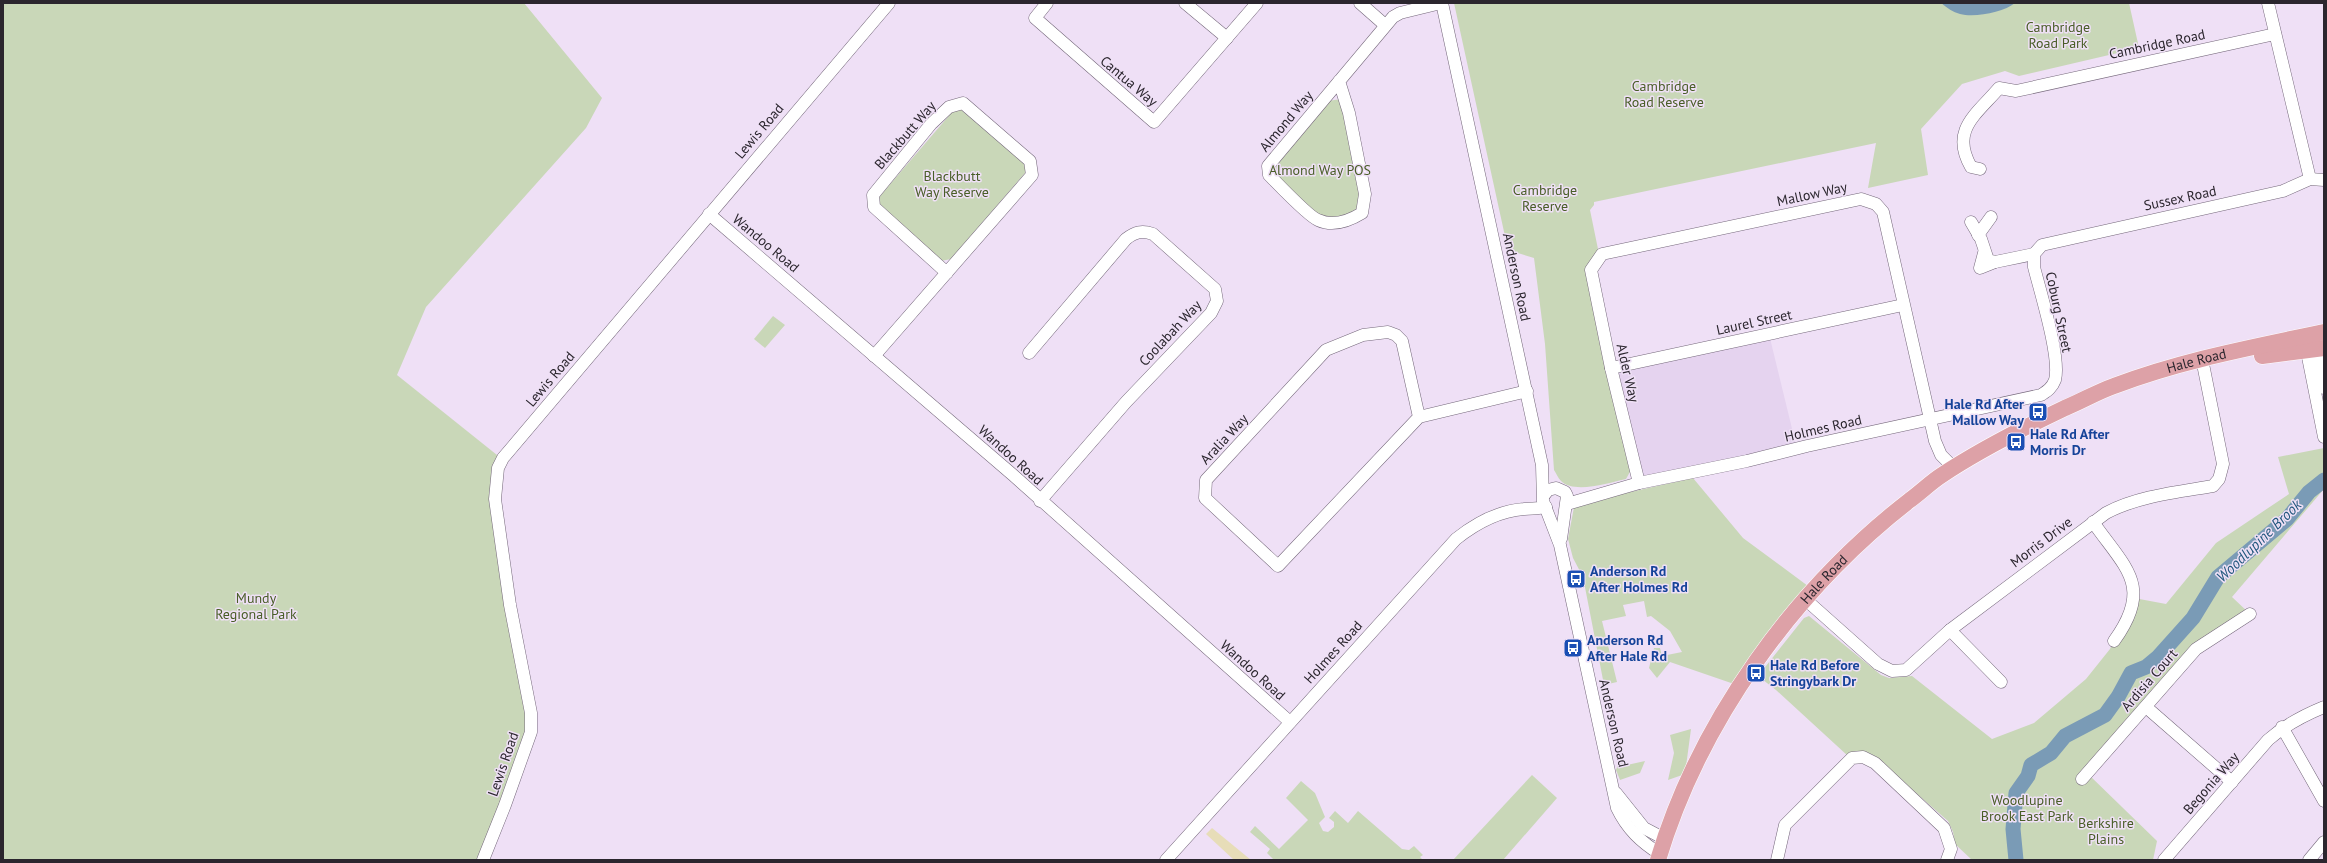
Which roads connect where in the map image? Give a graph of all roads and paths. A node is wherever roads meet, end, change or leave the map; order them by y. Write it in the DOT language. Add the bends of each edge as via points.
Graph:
graph roads {
  1 [pos="889,3"];
  2 [pos="1047,3"];
  3 [pos="1185,3"];
  4 [pos="1257,3"];
  5 [pos="1360,3"];
  6 [pos="1442,3"];
  7 [pos="2268,3"];
  8 [pos="1385,25"];
  9 [pos="2275,34"];
  10 [pos="1227,38"];
  11 [pos="1339,80"];
  12 [pos="1980,169"];
  13 [pos="2310,179"];
  14 [pos="2324,180"];
  15 [pos="709,214"];
  16 [pos="1991,217"];
  17 [pos="1972,222"];
  18 [pos="1978,235"];
  19 [pos="2038,250"];
  20 [pos="1591,270"];
  21 [pos="947,273"];
  22 [pos="1903,305"];
  23 [pos="2315,342"];
  24 [pos="1029,352"];
  25 [pos="874,356"];
  26 [pos="2202,363"];
  27 [pos="1611,368"];
  28 [pos="2051,388"];
  29 [pos="2324,388"];
  30 [pos="1527,391"];
  31 [pos="1418,417"];
  32 [pos="1930,420"];
  33 [pos="2324,437"];
  34 [pos="1542,464"];
  35 [pos="1948,472"];
  36 [pos="1639,483"];
  37 [pos="1564,497"];
  38 [pos="1040,501"];
  39 [pos="1545,502"];
  40 [pos="2093,522"];
  41 [pos="1560,544"];
  42 [pos="1805,599"];
  43 [pos="2250,614"];
  44 [pos="1950,630"];
  45 [pos="2114,641"];
  46 [pos="2001,682"];
  47 [pos="2146,707"];
  48 [pos="2324,707"];
  49 [pos="1290,722"];
  50 [pos="2282,727"];
  51 [pos="2082,779"];
  52 [pos="2232,782"];
  53 [pos="1614,790"];
  54 [pos="2324,801"];
  55 [pos="1665,839"];
  56 [pos="2324,842"];
  57 [pos="1659,857"];
  58 [pos="483,860"];
  59 [pos="1166,860"];
  60 [pos="1777,860"];
  61 [pos="1947,860"];
  62 [pos="2164,860"];
  63 [pos="2309,860"];
  1 -- 15 [label="street, Lewis Road"];
  2 -- 10 [label="street, Cantua Way" via="1035,18 1154,122"];
  3 -- 10 [label="street"];
  4 -- 10 [label="street, Cantua Way"];
  5 -- 8 [label="street"];
  6 -- 8 [label="street, Almond Way" via="1400,12"];
  6 -- 30 [label="street, Anderson Road"];
  7 -- 9 [label="street"];
  8 -- 11 [label="street, Almond Way"];
  9 -- 12 [label="street, Cambridge Road" via="2016,90 1999,88 1963,133 1962,142 1968,161 1971,167"];
  9 -- 13 [label="street"];
  11 -- 11 [label="street, Almond Way" via="1268,166 1269,175 1317,220 1334,223 1352,220 1362,213 1365,194 1349,112"];
  13 -- 14 [label="street, Sussex Road"];
  13 -- 19 [label="street, Sussex Road" via="2283,191"];
  15 -- 25 [label="street, Wandoo Road"];
  15 -- 58 [label="street, Lewis Road" via="498,468 495,499 510,605 531,713 531,732"];
  16 -- 18 [label="street"];
  17 -- 18 [label="street"];
  18 -- 19 [label="street, Sussex Road" via="1988,260 1994,262"];
  19 -- 28 [label="street, Coburg Street" via="2034,267 2054,355 2055,378"];
  20 -- 22 [label="street, Mallow Way" via="1602,254 1861,199 1876,204 1883,212"];
  20 -- 27 [label="street, Alder Way"];
  21 -- 21 [label="street, Blackbutt Way" via="1032,175 1030,161 963,103 949,106 931,124 873,195 874,207"];
  21 -- 25 [label="street, Blackbutt Way"];
  22 -- 27 [label="street, Laurel Street"];
  22 -- 32 [label="street, Mallow Way"];
  23 -- 26 [label="main road, Hale Road" via="2253,357"];
  23 -- 29 [label="street"];
  23 -- 33 [label="street"];
  24 -- 38 [label="street, Coolabah Way" via="1126,239 1139,232 1153,234 1215,289 1217,301 1211,313 1126,402"];
  25 -- 38 [label="street, Wandoo Road"];
  26 -- 35 [label="main road, Hale Road" via="2098,399 2074,404 2032,423"];
  26 -- 40 [label="street, Morris Drive" via="2223,464 2216,483 2213,486 2148,498 2118,507"];
  27 -- 36 [label="street, Alder Way"];
  28 -- 32 [label="street, Holmes Road" via="2041,395"];
  30 -- 31 [label="street"];
  30 -- 34 [label="street, Anderson Road"];
  31 -- 31 [label="street, Aralia Way" via="1278,566 1205,498 1206,480 1326,350 1363,335 1388,332 1402,341"];
  32 -- 35 [label="street, Mallow Way" via="1935,441"];
  32 -- 36 [label="street, Holmes Road"];
  34 -- 37 [label="street, Anderson Road"];
  34 -- 39 [label="street, Anderson Road"];
  35 -- 42 [label="main road, Hale Road" via="1863,538"];
  36 -- 37 [label="street, Holmes Road" via="1598,493"];
  37 -- 39 [label="street" via="1548,490"];
  37 -- 39 [label="street" via="1557,512"];
  37 -- 41 [label="street, Anderson Road"];
  38 -- 49 [label="street, Wandoo Road"];
  39 -- 41 [label="street, Anderson Road"];
  39 -- 49 [label="street, Holmes Road" via="1489,517 1456,539"];
  40 -- 44 [label="street, Morris Drive"];
  40 -- 45 [label="street" via="2129,572 2133,585 2134,608"];
  41 -- 53 [label="street, Anderson Road"];
  42 -- 44 [label="street, Morris Drive" via="1878,664 1892,670 1906,670"];
  42 -- 55 [label="main road, Hale Road" via="1752,667 1720,720 1679,802"];
  43 -- 47 [label="street, Ardisia Court" via="2196,649"];
  44 -- 46 [label="street"];
  47 -- 51 [label="street, Ardisia Court"];
  47 -- 52 [label="street"];
  48 -- 50 [label="street, Begonia Way"];
  49 -- 59 [label="street, Holmes Road"];
  50 -- 52 [label="street, Begonia Way"];
  50 -- 54 [label="street"];
  52 -- 62 [label="street, Begonia Way"];
  53 -- 55 [label="street, Anderson Road" via="1644,828"];
  53 -- 57 [label="street, Anderson Road" via="1617,808 1627,825 1642,843"];
  55 -- 57 [label="main road, Hale Road"];
  56 -- 63 [label="street"];
  60 -- 61 [label="street" via="1785,825 1852,758 1863,757 1875,763 1944,828 1951,849"];
}
